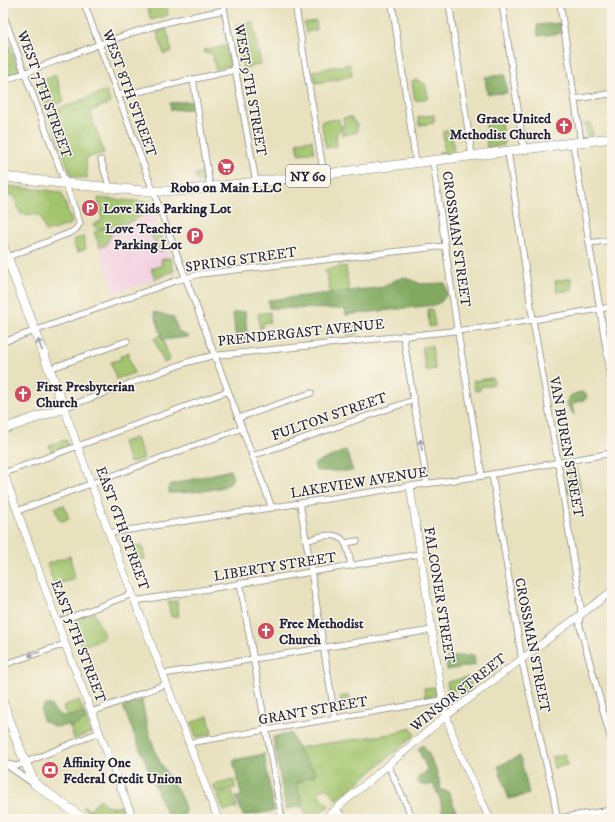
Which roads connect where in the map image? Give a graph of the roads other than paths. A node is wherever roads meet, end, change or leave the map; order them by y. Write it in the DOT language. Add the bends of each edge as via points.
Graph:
graph roads {
  1 [pos="84,3"];
  2 [pos="223,3"];
  3 [pos="295,3"];
  4 [pos="392,3"];
  5 [pos="448,3"];
  6 [pos="502,3"];
  7 [pos="560,3"];
  8 [pos="224,10"];
  9 [pos="3,14"];
  10 [pos="99,45"];
  11 [pos="235,70"];
  12 [pos="24,73"];
  13 [pos="193,79"];
  14 [pos="3,81"];
  15 [pos="608,94"];
  16 [pos="118,95"];
  17 [pos="574,99"];
  18 [pos="612,138"];
  19 [pos="577,143"];
  20 [pos="524,150"];
  21 [pos="508,152"];
  22 [pos="472,156"];
  23 [pos="416,159"];
  24 [pos="102,160"];
  25 [pos="433,161"];
  26 [pos="324,175"];
  27 [pos="4,176"];
  28 [pos="65,182"];
  29 [pos="256,182"];
  30 [pos="210,187"];
  31 [pos="110,188"];
  32 [pos="154,191"];
  33 [pos="612,240"];
  34 [pos="589,243"];
  35 [pos="3,246"];
  36 [pos="445,246"];
  37 [pos="5,258"];
  38 [pos="186,278"];
  39 [pos="612,307"];
  40 [pos="600,309"];
  41 [pos="533,320"];
  42 [pos="34,330"];
  43 [pos="458,330"];
  44 [pos="403,335"];
  45 [pos="127,341"];
  46 [pos="3,342"];
  47 [pos="214,355"];
  48 [pos="49,369"];
  49 [pos="612,384"];
  50 [pos="228,390"];
  51 [pos="311,393"];
  52 [pos="414,400"];
  53 [pos="64,408"];
  54 [pos="238,418"];
  55 [pos="242,428"];
  56 [pos="3,429"];
  57 [pos="78,446"];
  58 [pos="612,453"];
  59 [pos="252,456"];
  60 [pos="558,463"];
  61 [pos="3,472"];
  62 [pos="492,474"];
  63 [pos="482,476"];
  64 [pos="427,483"];
  65 [pos="92,484"];
  66 [pos="410,486"];
  67 [pos="300,503"];
  68 [pos="272,508"];
  69 [pos="17,511"];
  70 [pos="109,533"];
  71 [pos="306,541"];
  72 [pos="357,541"];
  73 [pos="345,542"];
  74 [pos="420,554"];
  75 [pos="351,566"];
  76 [pos="311,572"];
  77 [pos="240,583"];
  78 [pos="612,591"];
  79 [pos="131,597"];
  80 [pos="581,614"];
  81 [pos="58,622"];
  82 [pos="432,630"];
  83 [pos="65,644"];
  84 [pos="324,648"];
  85 [pos="252,659"];
  86 [pos="521,659"];
  87 [pos="3,665"];
  88 [pos="162,674"];
  89 [pos="166,684"];
  90 [pos="443,700"];
  91 [pos="3,703"];
  92 [pos="92,712"];
  93 [pos="446,716"];
  94 [pos="335,718"];
  95 [pos="609,720"];
  96 [pos="266,730"];
  97 [pos="100,732"];
  98 [pos="188,743"];
  99 [pos="612,743"];
  100 [pos="25,762"];
  101 [pos="5,763"];
  102 [pos="388,765"];
  103 [pos="35,784"];
  104 [pos="336,809"];
  105 [pos="612,810"];
  106 [pos="84,819"];
  107 [pos="133,819"];
  108 [pos="218,819"];
  109 [pos="282,819"];
  110 [pos="324,819"];
  111 [pos="345,819"];
  112 [pos="413,819"];
  113 [pos="490,819"];
  114 [pos="555,819"];
  1 -- 10 [label="street, WEST 8TH STREET"];
  2 -- 8 [label="street, WEST 9TH STREET"];
  3 -- 26 [label="street"];
  4 -- 23 [label="street"];
  5 -- 22 [label="street"];
  6 -- 20 [label="street"];
  7 -- 17 [label="street"];
  8 -- 10 [label="street" via="177,20"];
  8 -- 11 [label="street, WEST 9TH STREET"];
  9 -- 12 [label="street, WEST 7TH STREET"];
  10 -- 12 [label="street"];
  10 -- 16 [label="street, WEST 8TH STREET"];
  11 -- 13 [label="street"];
  11 -- 29 [label="street, WEST 9TH STREET"];
  12 -- 14 [label="street"];
  12 -- 28 [label="street, WEST 7TH STREET"];
  13 -- 16 [label="street"];
  13 -- 30 [label="street"];
  15 -- 17 [label="street"];
  16 -- 32 [label="street, WEST 8TH STREET"];
  17 -- 19 [label="street"];
  18 -- 19 [label="main road, NY 60"];
  19 -- 20 [label="main road, NY 60"];
  19 -- 34 [label="street"];
  20 -- 21 [label="main road, NY 60"];
  21 -- 22 [label="main road, NY 60"];
  21 -- 41 [label="street, VAN BUREN STREET"];
  22 -- 25 [label="main road, NY 60"];
  23 -- 25 [label="main road, NY 60"];
  23 -- 26 [label="main road, NY 60"];
  24 -- 31 [label="street"];
  25 -- 36 [label="street, CROSSMAN STREET"];
  26 -- 29 [label="main road, NY 60"];
  27 -- 28 [label="main road, NY 60"];
  28 -- 31 [label="main road, NY 60"];
  28 -- 37 [label="street, WEST 7TH STREET" via="80,223 76,229"];
  29 -- 30 [label="main road, NY 60"];
  30 -- 32 [label="main road, NY 60"];
  31 -- 32 [label="main road, NY 60"];
  32 -- 38 [label="street, WEST 8TH STREET"];
  33 -- 34 [label="street"];
  34 -- 40 [label="street"];
  35 -- 37 [label="main road, EAST 6TH STREET"];
  36 -- 38 [label="street, SPRING STREET" via="200,274"];
  36 -- 43 [label="street, CROSSMAN STREET"];
  37 -- 42 [label="main road, EAST 6TH STREET"];
  38 -- 42 [label="street, SPRING STREET"];
  38 -- 47 [label="street, WEST 8TH STREET"];
  39 -- 40 [label="street, PRENDERGAST AVENUE"];
  40 -- 41 [label="street, PRENDERGAST AVENUE"];
  40 -- 49 [label="street"];
  41 -- 43 [label="street, PRENDERGAST AVENUE"];
  41 -- 60 [label="street, VAN BUREN STREET"];
  42 -- 46 [label="street, SPRING STREET"];
  48 -- 42 [label="main road, EAST 6TH STREET, one-way"];
  43 -- 44 [label="street, PRENDERGAST AVENUE"];
  43 -- 63 [label="street, CROSSMAN STREET"];
  44 -- 47 [label="street, PRENDERGAST AVENUE"];
  44 -- 52 [label="street"];
  45 -- 48 [label="street"];
  47 -- 50 [label="street, WEST 8TH STREET"];
  47 -- 53 [label="street, PRENDERGAST AVENUE" via="188,362"];
  48 -- 53 [label="main road, EAST 6TH STREET"];
  50 -- 54 [label="street, WEST 8TH STREET"];
  50 -- 57 [label="street"];
  51 -- 54 [label="street"];
  52 -- 59 [label="street, FULTON STREET"];
  64 -- 52 [label="street, one-way"];
  53 -- 56 [label="main road, PRENDERGAST AVENUE"];
  53 -- 57 [label="street, EAST 6TH STREET"];
  54 -- 55 [label="street, WEST 8TH STREET"];
  55 -- 59 [label="street, WEST 8TH STREET"];
  55 -- 65 [label="street"];
  57 -- 61 [label="street"];
  57 -- 65 [label="street, EAST 6TH STREET"];
  58 -- 60 [label="street, LAKEVIEW AVENUE"];
  59 -- 68 [label="street, WEST 8TH STREET"];
  60 -- 62 [label="street, LAKEVIEW AVENUE"];
  60 -- 80 [label="street, VAN BUREN STREET"];
  61 -- 69 [label="street, EAST 5TH STREET"];
  62 -- 63 [label="street, LAKEVIEW AVENUE"];
  62 -- 86 [label="street, CROSSMAN STREET"];
  63 -- 64 [label="street, LAKEVIEW AVENUE"];
  64 -- 66 [label="street, LAKEVIEW AVENUE"];
  65 -- 69 [label="street"];
  65 -- 70 [label="street, EAST 6TH STREET"];
  66 -- 67 [label="street, LAKEVIEW AVENUE"];
  66 -- 74 [label="street, FALCONER STREET"];
  67 -- 68 [label="street, LAKEVIEW AVENUE"];
  67 -- 71 [label="street"];
  68 -- 70 [label="street, LAKEVIEW AVENUE"];
  69 -- 81 [label="street, EAST 5TH STREET"];
  70 -- 79 [label="street, EAST 6TH STREET"];
  71 -- 73 [label="street" via="333,534"];
  71 -- 76 [label="street"];
  72 -- 73 [label="street"];
  73 -- 75 [label="street"];
  74 -- 75 [label="street, LIBERTY STREET"];
  74 -- 82 [label="street, FALCONER STREET"];
  75 -- 76 [label="street, LIBERTY STREET"];
  76 -- 77 [label="street, LIBERTY STREET"];
  76 -- 84 [label="street"];
  77 -- 79 [label="street, LIBERTY STREET"];
  77 -- 85 [label="street"];
  78 -- 80 [label="street, WINSOR STREET"];
  79 -- 81 [label="street, LIBERTY STREET"];
  79 -- 88 [label="street, EAST 6TH STREET"];
  80 -- 86 [label="street, WINSOR STREET"];
  80 -- 95 [label="street, VAN BUREN STREET" via="579,623"];
  81 -- 83 [label="street, EAST 5TH STREET"];
  82 -- 84 [label="street"];
  82 -- 90 [label="street, FALCONER STREET"];
  83 -- 87 [label="street, one-way"];
  83 -- 92 [label="street, EAST 5TH STREET"];
  84 -- 85 [label="street"];
  84 -- 94 [label="street"];
  85 -- 88 [label="street"];
  85 -- 96 [label="street"];
  86 -- 93 [label="street, WINSOR STREET"];
  86 -- 114 [label="street, CROSSMAN STREET" via="553,793"];
  88 -- 89 [label="street, EAST 6TH STREET"];
  89 -- 92 [label="street"];
  89 -- 98 [label="street, EAST 6TH STREET"];
  90 -- 93 [label="street, FALCONER STREET"];
  90 -- 94 [label="street, GRANT STREET"];
  91 -- 100 [label="main road"];
  92 -- 97 [label="street, EAST 5TH STREET"];
  93 -- 102 [label="street, WINSOR STREET"];
  93 -- 113 [label="street, FALCONER STREET" via="458,750"];
  94 -- 96 [label="street, GRANT STREET"];
  95 -- 99 [label="street, VAN BUREN STREET"];
  96 -- 98 [label="street, GRANT STREET"];
  96 -- 109 [label="street"];
  97 -- 100 [label="street"];
  97 -- 107 [label="street, EAST 5TH STREET"];
  98 -- 108 [label="street, EAST 6TH STREET"];
  100 -- 101 [label="street" via="17,766"];
  100 -- 103 [label="main road"];
  101 -- 103 [label="street"];
  102 -- 104 [label="street, WINSOR STREET"];
  102 -- 112 [label="street"];
  103 -- 106 [label="main road"];
  104 -- 110 [label="street, WINSOR STREET"];
  104 -- 111 [label="street"];
  105 -- 114 [label="street"];
}
